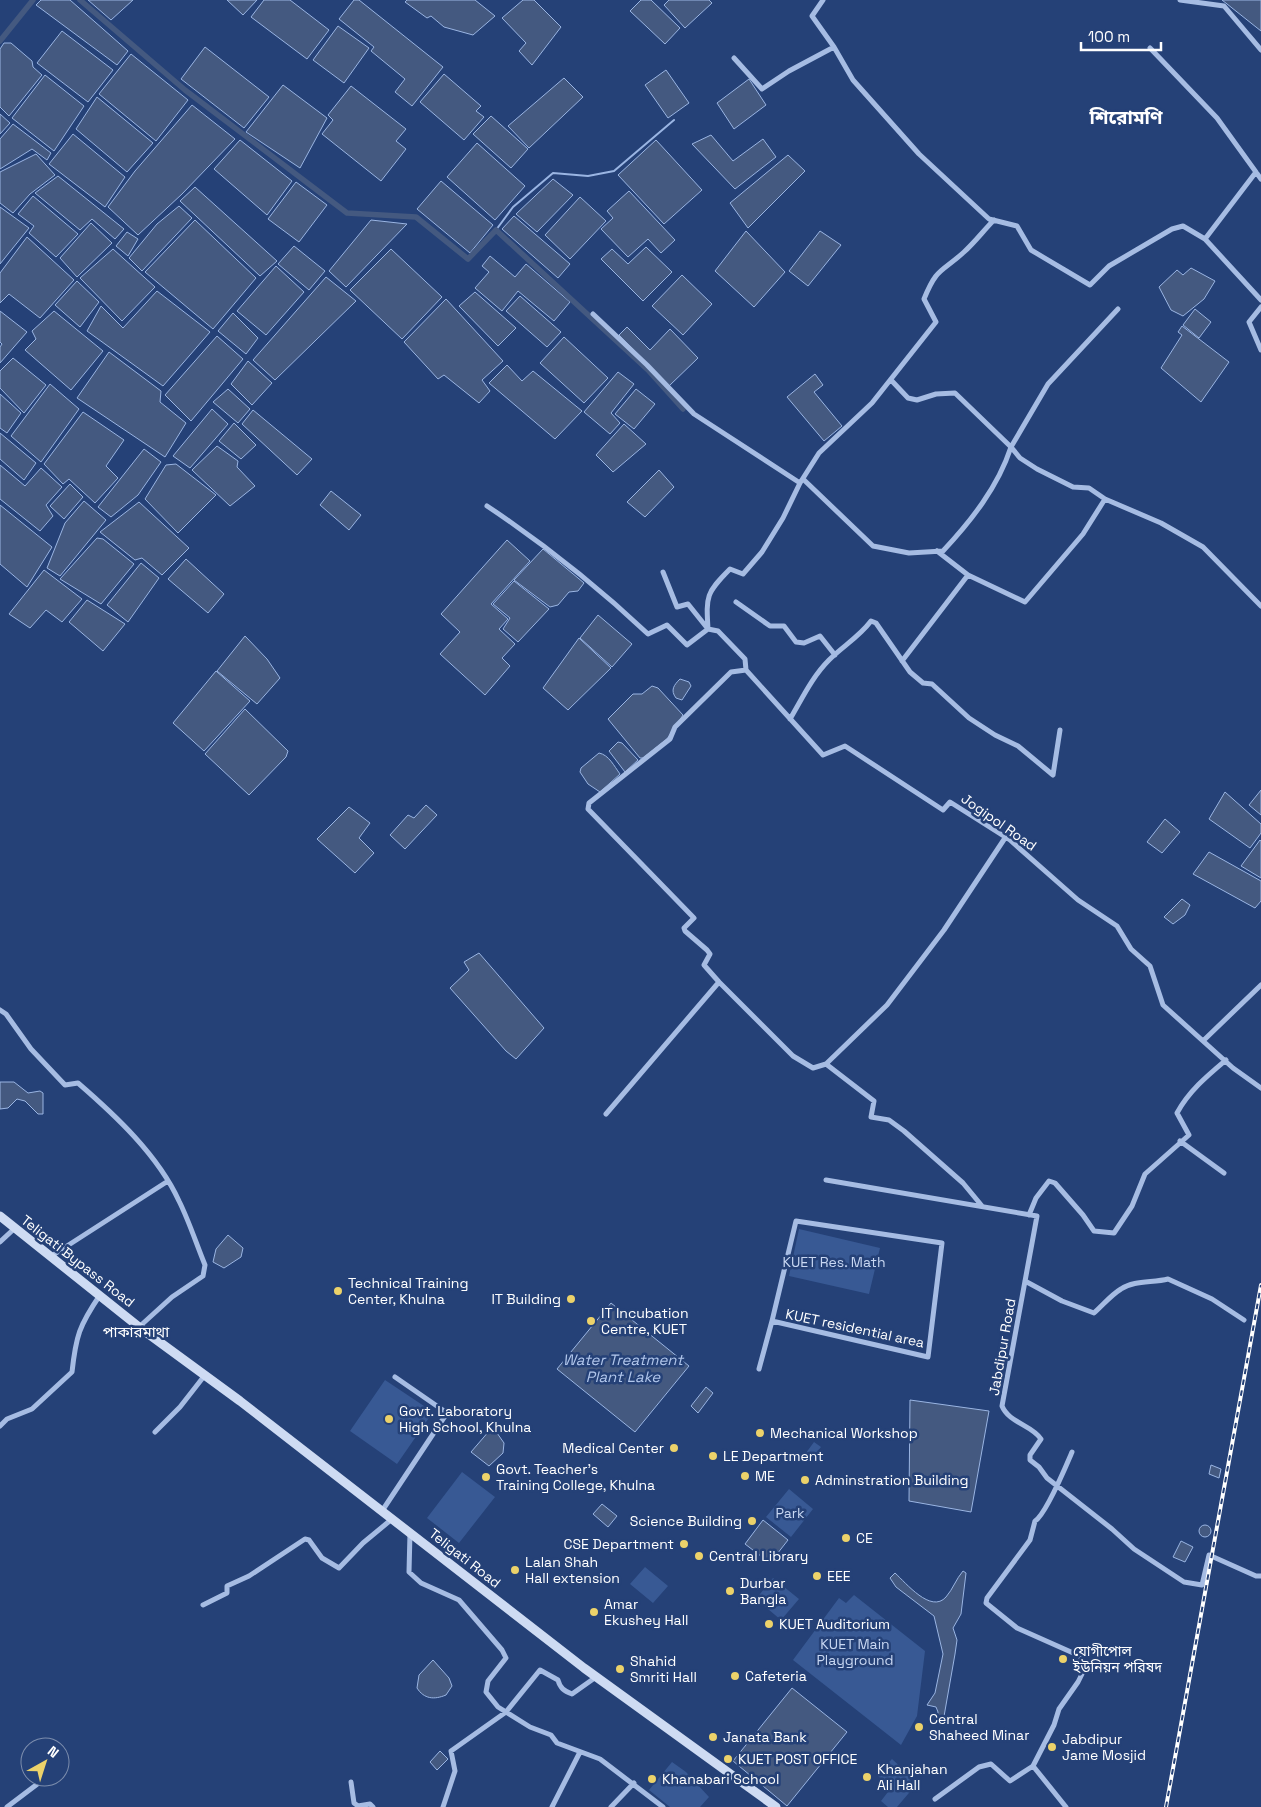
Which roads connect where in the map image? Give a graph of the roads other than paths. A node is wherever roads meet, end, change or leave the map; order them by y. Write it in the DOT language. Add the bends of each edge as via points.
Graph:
graph roads {
  1 [pos="823,0"];
  2 [pos="1180,0"];
  3 [pos="834,47"];
  4 [pos="1150,48"];
  5 [pos="1261,50"];
  6 [pos="734,58"];
  7 [pos="1256,172"];
  8 [pos="1261,179"];
  9 [pos="994,220"];
  10 [pos="1205,240"];
  11 [pos="1261,300"];
  12 [pos="1261,307"];
  13 [pos="1118,309"];
  14 [pos="593,314"];
  15 [pos="1261,350"];
  16 [pos="891,380"];
  17 [pos="1011,447"];
  18 [pos="802,481"];
  19 [pos="1105,499"];
  20 [pos="487,506"];
  21 [pos="937,551"];
  22 [pos="663,572"];
  23 [pos="968,575"];
  24 [pos="736,602"];
  25 [pos="1261,606"];
  26 [pos="708,629"];
  27 [pos="835,655"];
  28 [pos="902,661"];
  29 [pos="746,670"];
  30 [pos="790,718"];
  31 [pos="1060,730"];
  32 [pos="1005,838"];
  33 [pos="719,982"];
  34 [pos="1261,985"];
  35 [pos="1256,991"];
  36 [pos="1261,995"];
  37 [pos="0,1010"];
  38 [pos="1204,1040"];
  39 [pos="1226,1060"];
  40 [pos="826,1064"];
  41 [pos="1261,1088"];
  42 [pos="606,1114"];
  43 [pos="1180,1141"];
  44 [pos="1224,1174"];
  45 [pos="826,1180"];
  46 [pos="168,1181"];
  47 [pos="982,1206"];
  48 [pos="1029,1215"];
  49 [pos="0,1216"];
  50 [pos="15,1228"];
  51 [pos="0,1242"];
  52 [pos="53,1255"];
  53 [pos="1025,1281"];
  54 [pos="100,1295"];
  55 [pos="1244,1320"];
  56 [pos="772,1321"];
  57 [pos="139,1327"];
  58 [pos="759,1369"];
  59 [pos="205,1375"];
  60 [pos="396,1377"];
  61 [pos="0,1426"];
  62 [pos="155,1432"];
  63 [pos="1072,1452"];
  64 [pos="1057,1485"];
  65 [pos="382,1511"];
  66 [pos="392,1519"];
  67 [pos="410,1533"];
  68 [pos="1261,1576"];
  69 [pos="203,1605"];
  70 [pos="596,1677"];
  71 [pos="506,1712"];
  72 [pos="580,1752"];
  73 [pos="1033,1766"];
  74 [pos="351,1782"];
  75 [pos="634,1783"];
  76 [pos="33,1787"];
  77 [pos="934,1799"];
  78 [pos="7,1807"];
  79 [pos="373,1807"];
  80 [pos="443,1807"];
  81 [pos="552,1807"];
  82 [pos="611,1807"];
  83 [pos="663,1807"];
  84 [pos="776,1807"];
  85 [pos="1066,1807"];
  1 -- 3 [label="street" via="812,16"];
  2 -- 5 [label="street" via="1224,6"];
  3 -- 6 [label="street" via="762,89"];
  3 -- 9 [label="street" via="853,80 909,143 989,219"];
  4 -- 7 [label="street" via="1217,118"];
  7 -- 8 [label="street"];
  7 -- 10 [label="street"];
  9 -- 10 [label="street" via="1017,226 1031,250 1090,285 1110,266 1172,229 1183,226"];
  9 -- 16 [label="street" via="932,278 924,299 936,322"];
  10 -- 11 [label="street"];
  12 -- 15 [label="street" via="1248,322"];
  13 -- 17 [label="street" via="1048,384"];
  14 -- 18 [label="street" via="694,414"];
  16 -- 17 [label="street" via="908,398 917,400 955,393"];
  16 -- 18 [label="street" via="872,403 819,453"];
  17 -- 19 [label="street" via="1020,458 1037,468 1073,487 1089,488"];
  17 -- 21 [label="street" via="1005,467 981,505 943,551"];
  18 -- 21 [label="street" via="873,546 909,553"];
  18 -- 26 [label="street" via="762,552 743,574 730,569 716,582 706,598"];
  19 -- 23 [label="street" via="1083,534 1025,602"];
  19 -- 25 [label="street" via="1203,546"];
  20 -- 26 [label="street" via="610,598 648,634 666,625 688,645"];
  21 -- 23 [label="street"];
  22 -- 26 [label="street, Jogipol Road" via="677,607 688,604"];
  23 -- 28 [label="street"];
  24 -- 27 [label="street" via="770,626 784,626 796,642 804,643 820,636"];
  26 -- 29 [label="street, Jogipol Road" via="718,631 745,659"];
  27 -- 28 [label="street" via="860,635 871,621 876,623"];
  27 -- 30 [label="street" via="813,679"];
  28 -- 31 [label="street" via="910,672 923,683 932,684 969,718 1018,746 1053,775"];
  29 -- 30 [label="street, Jogipol Road"];
  29 -- 33 [label="street" via="731,672 675,727 670,739 589,804 588,809 694,918 684,928 710,954 704,965"];
  30 -- 32 [label="street, Jogipol Road" via="823,756 845,746 943,810 950,802"];
  32 -- 38 [label="street, Jogipol Road" via="1078,900 1117,926 1131,949 1150,966 1163,1005"];
  32 -- 40 [label="street" via="944,930 887,1006"];
  33 -- 40 [label="street" via="793,1056 813,1068"];
  33 -- 42 [label="street"];
  34 -- 35 [label="street"];
  35 -- 36 [label="street"];
  35 -- 38 [label="street"];
  37 -- 46 [label="street" via="65,1085 78,1083 97,1099 146,1151"];
  38 -- 39 [label="street, Jogipol Road"];
  39 -- 41 [label="street, Jogipol Road"];
  39 -- 43 [label="street" via="1204,1078 1177,1113 1189,1135"];
  40 -- 47 [label="street" via="874,1101 871,1117 890,1120 904,1131 963,1183"];
  43 -- 44 [label="street"];
  43 -- 48 [label="street" via="1145,1174 1132,1206 1114,1233 1094,1231 1055,1183 1049,1181 1036,1198"];
  45 -- 47 [label="street"];
  46 -- 52 [label="street"];
  46 -- 57 [label="street" via="205,1265 202,1276 172,1297"];
  47 -- 48 [label="street"];
  48 -- 53 [label="street, Jabdipur Road" via="1037,1216"];
  49 -- 50 [label="main road, Teligati Bypass Road"];
  50 -- 51 [label="street"];
  50 -- 54 [label="main road, Teligati Bypass Road"];
  53 -- 55 [label="street" via="1062,1301 1094,1313 1122,1288 1168,1279 1212,1299"];
  53 -- 64 [label="street, Jabdipur Road" via="1002,1406 1010,1416 1038,1434 1041,1440 1030,1460"];
  54 -- 57 [label="main road, Teligati Bypass Road"];
  54 -- 61 [label="street" via="76,1337 72,1372 32,1409 7,1419"];
  56 -- 56 [label="street, KUET residential area" via="796,1221 942,1244 928,1357"];
  56 -- 58 [label="street"];
  57 -- 59 [label="main road, Teligati Road"];
  59 -- 62 [label="street"];
  59 -- 65 [label="main road, Teligati Road"];
  60 -- 65 [label="street" via="447,1413"];
  63 -- 64 [label="street"];
  64 -- 68 [label="street, Jabdipur Road" via="1134,1549 1184,1582 1202,1585 1209,1555"];
  64 -- 73 [label="street" via="1035,1521 1030,1540 986,1603 1016,1628 1080,1656 1086,1666 1059,1709 1054,1726"];
  65 -- 66 [label="main road, Teligati Road"];
  66 -- 67 [label="main road, Teligati Road"];
  66 -- 69 [label="street" via="339,1568 322,1558 305,1539 249,1576 227,1586 228,1593"];
  67 -- 70 [label="main road, Teligati Road"];
  67 -- 71 [label="street" via="409,1572 421,1583 459,1600 502,1650 506,1658 488,1681 486,1692"];
  70 -- 71 [label="street" via="572,1694 559,1686 558,1680 540,1670"];
  70 -- 84 [label="main road, Teligati Road"];
  71 -- 72 [label="street" via="551,1735 557,1743"];
  71 -- 80 [label="street" via="451,1751 455,1771"];
  72 -- 75 [label="street" via="600,1759"];
  72 -- 81 [label="street"];
  73 -- 77 [label="street" via="1010,1781 991,1764 979,1767"];
  73 -- 85 [label="street"];
  74 -- 79 [label="street" via="354,1803"];
  75 -- 82 [label="street"];
  75 -- 83 [label="street"];
  76 -- 78 [label="street"];
}
